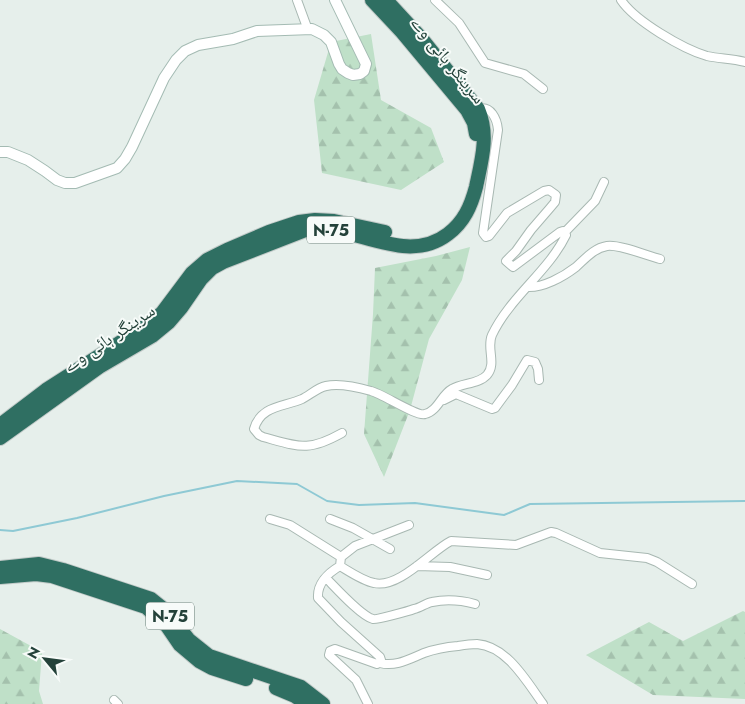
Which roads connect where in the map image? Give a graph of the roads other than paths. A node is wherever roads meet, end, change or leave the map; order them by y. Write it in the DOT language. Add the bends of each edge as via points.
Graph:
graph roads {
  1 [pos="297,0"];
  2 [pos="335,0"];
  3 [pos="372,0"];
  4 [pos="386,0"];
  5 [pos="436,0"];
  6 [pos="621,0"];
  7 [pos="308,30"];
  8 [pos="745,62"];
  9 [pos="543,89"];
  10 [pos="478,108"];
  11 [pos="0,152"];
  12 [pos="604,182"];
  13 [pos="565,232"];
  14 [pos="660,259"];
  15 [pos="527,287"];
  16 [pos="539,380"];
  17 [pos="440,402"];
  18 [pos="0,426"];
  19 [pos="342,432"];
  20 [pos="0,438"];
  21 [pos="270,519"];
  22 [pos="330,519"];
  23 [pos="409,525"];
  24 [pos="373,538"];
  25 [pos="390,549"];
  26 [pos="341,557"];
  27 [pos="340,566"];
  28 [pos="417,566"];
  29 [pos="0,568"];
  30 [pos="487,575"];
  31 [pos="0,577"];
  32 [pos="326,578"];
  33 [pos="692,584"];
  34 [pos="475,604"];
  35 [pos="380,662"];
  36 [pos="306,704"];
  37 [pos="324,704"];
  38 [pos="368,704"];
  39 [pos="543,704"];
  1 -- 7 [label="street"];
  2 -- 7 [label="main road" via="362,53 366,64 364,71 353,75 342,69 331,42 324,34"];
  3 -- 18 [label="highway, سرینگر ہائی وے / N-75" via="467,110 474,123 476,146 461,205 452,219 442,229 422,238 334,221 299,222 227,250 207,260 192,273 162,314 46,390"];
  4 -- 10 [label="highway, سرینگر ہائی وے / N-75"];
  5 -- 9 [label="street" via="459,23 485,63 524,74"];
  6 -- 8 [label="street" via="627,10 688,49"];
  7 -- 11 [label="main road" via="257,30 185,51 164,78 132,147 117,168 75,183 65,183 28,160"];
  10 -- 13 [label="street" via="489,110 495,117 498,130 485,236 489,236 511,210 549,190 556,195 555,202 506,261 513,267 560,232"];
  10 -- 20 [label="highway, سرینگر ہائی وے / N-75" via="485,136 473,200 456,228 443,238 415,247 320,228 308,229 223,262 201,279 169,322 152,336 99,367"];
  12 -- 13 [label="street" via="595,201"];
  13 -- 15 [label="street" via="559,247"];
  14 -- 15 [label="street" via="608,246 593,252 556,279 538,287"];
  15 -- 17 [label="street" via="491,337 492,362 488,373 451,389"];
  16 -- 17 [label="street" via="537,366 527,360 495,408 456,394"];
  17 -- 19 [label="street" via="428,413 420,415 373,391 325,386 295,402 266,411 254,429 263,437 304,447 325,442"];
  21 -- 26 [label="street" via="290,525"];
  22 -- 24 [label="street"];
  23 -- 24 [label="street"];
  24 -- 25 [label="street"];
  24 -- 26 [label="street"];
  26 -- 27 [label="street"];
  27 -- 28 [label="street" via="367,581 381,584"];
  27 -- 32 [label="street"];
  28 -- 30 [label="street" via="450,567"];
  28 -- 33 [label="street" via="451,541 516,545 551,532 600,553 647,558"];
  29 -- 37 [label="highway, N-75" via="39,564 151,599 166,611 189,640 209,656 301,688"];
  31 -- 36 [label="highway, N-75" via="52,576 146,607 198,661 284,691"];
  32 -- 34 [label="street" via="367,616 375,619 413,610 430,602 460,600"];
  32 -- 35 [label="street" via="318,593 321,602 380,656"];
  35 -- 38 [label="street" via="372,663 335,649 329,652 332,659 356,680"];
  35 -- 39 [label="street" via="394,665 446,647 487,646 502,654 520,672"];
}
